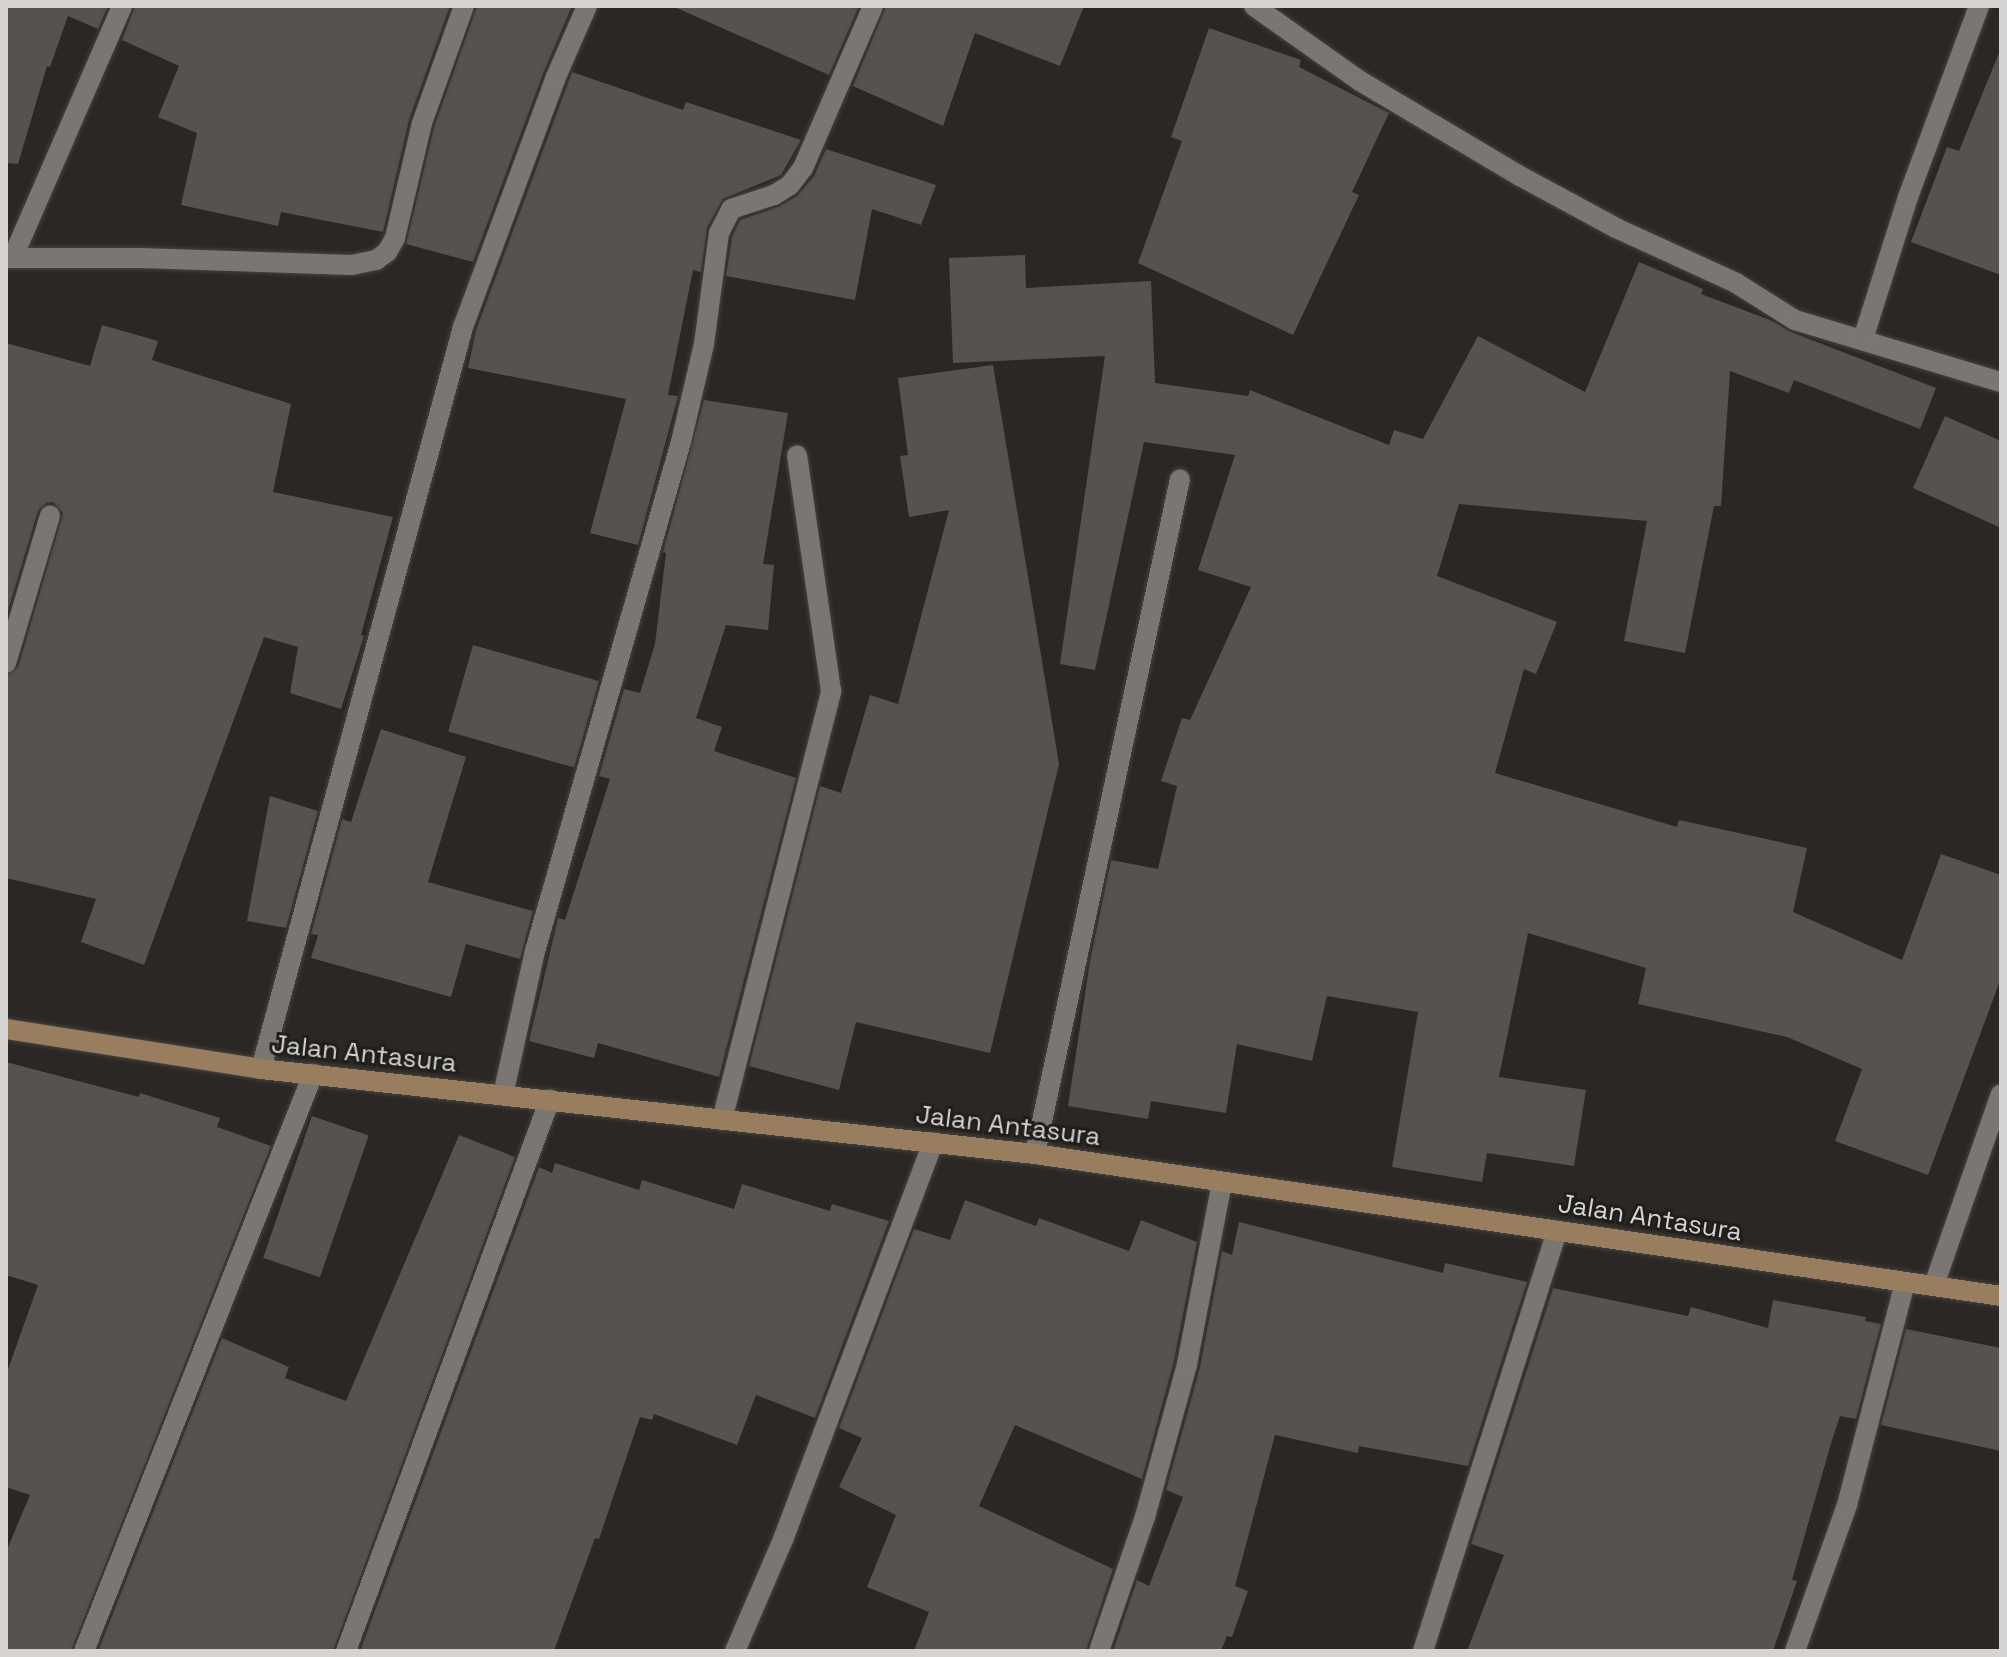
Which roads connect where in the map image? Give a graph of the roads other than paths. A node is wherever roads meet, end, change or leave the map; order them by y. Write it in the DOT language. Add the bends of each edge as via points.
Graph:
graph roads {
  1 [pos="122,6"];
  2 [pos="464,6"];
  3 [pos="587,6"];
  4 [pos="873,6"];
  5 [pos="1254,6"];
  6 [pos="1979,6"];
  7 [pos="9,257"];
  8 [pos="1863,339"];
  9 [pos="2001,382"];
  10 [pos="797,455"];
  11 [pos="1180,479"];
  12 [pos="50,515"];
  13 [pos="6,663"];
  14 [pos="6,1029"];
  15 [pos="261,1069"];
  16 [pos="313,1074"];
  17 [pos="2001,1094"];
  18 [pos="503,1095"];
  19 [pos="550,1099"];
  20 [pos="722,1120"];
  21 [pos="933,1142"];
  22 [pos="1035,1154"];
  23 [pos="1222,1182"];
  24 [pos="1557,1231"];
  25 [pos="1905,1283"];
  26 [pos="1934,1285"];
  27 [pos="2001,1296"];
  28 [pos="84,1651"];
  29 [pos="346,1651"];
  30 [pos="735,1651"];
  31 [pos="1099,1651"];
  32 [pos="1423,1651"];
  33 [pos="1795,1651"];
  1 -- 7 [label="street"];
  2 -- 7 [label="street" via="422,123 395,238 376,260 352,265"];
  3 -- 15 [label="street" via="463,327"];
  4 -- 18 [label="street" via="803,168 774,195 731,209 719,233 704,344 681,442 535,951"];
  5 -- 8 [label="street" via="1360,81 1520,176 1736,283 1795,320"];
  6 -- 8 [label="street" via="1908,197"];
  8 -- 9 [label="street"];
  10 -- 20 [label="street" via="831,691"];
  11 -- 22 [label="street"];
  12 -- 13 [label="street"];
  14 -- 15 [label="main road, Jalan Antasura"];
  15 -- 16 [label="main road, Jalan Antasura"];
  16 -- 18 [label="main road, Jalan Antasura"];
  16 -- 28 [label="street"];
  17 -- 26 [label="street"];
  18 -- 19 [label="main road, Jalan Antasura"];
  19 -- 20 [label="main road, Jalan Antasura"];
  19 -- 29 [label="street"];
  20 -- 21 [label="main road, Jalan Antasura"];
  21 -- 22 [label="main road, Jalan Antasura"];
  21 -- 30 [label="street" via="784,1537"];
  22 -- 23 [label="main road, Jalan Antasura"];
  23 -- 24 [label="main road, Jalan Antasura"];
  23 -- 31 [label="street" via="1187,1364 1145,1517"];
  24 -- 25 [label="main road, Jalan Antasura"];
  24 -- 32 [label="street"];
  25 -- 26 [label="main road, Jalan Antasura"];
  25 -- 33 [label="street" via="1847,1505"];
  26 -- 27 [label="main road, Jalan Antasura"];
}
